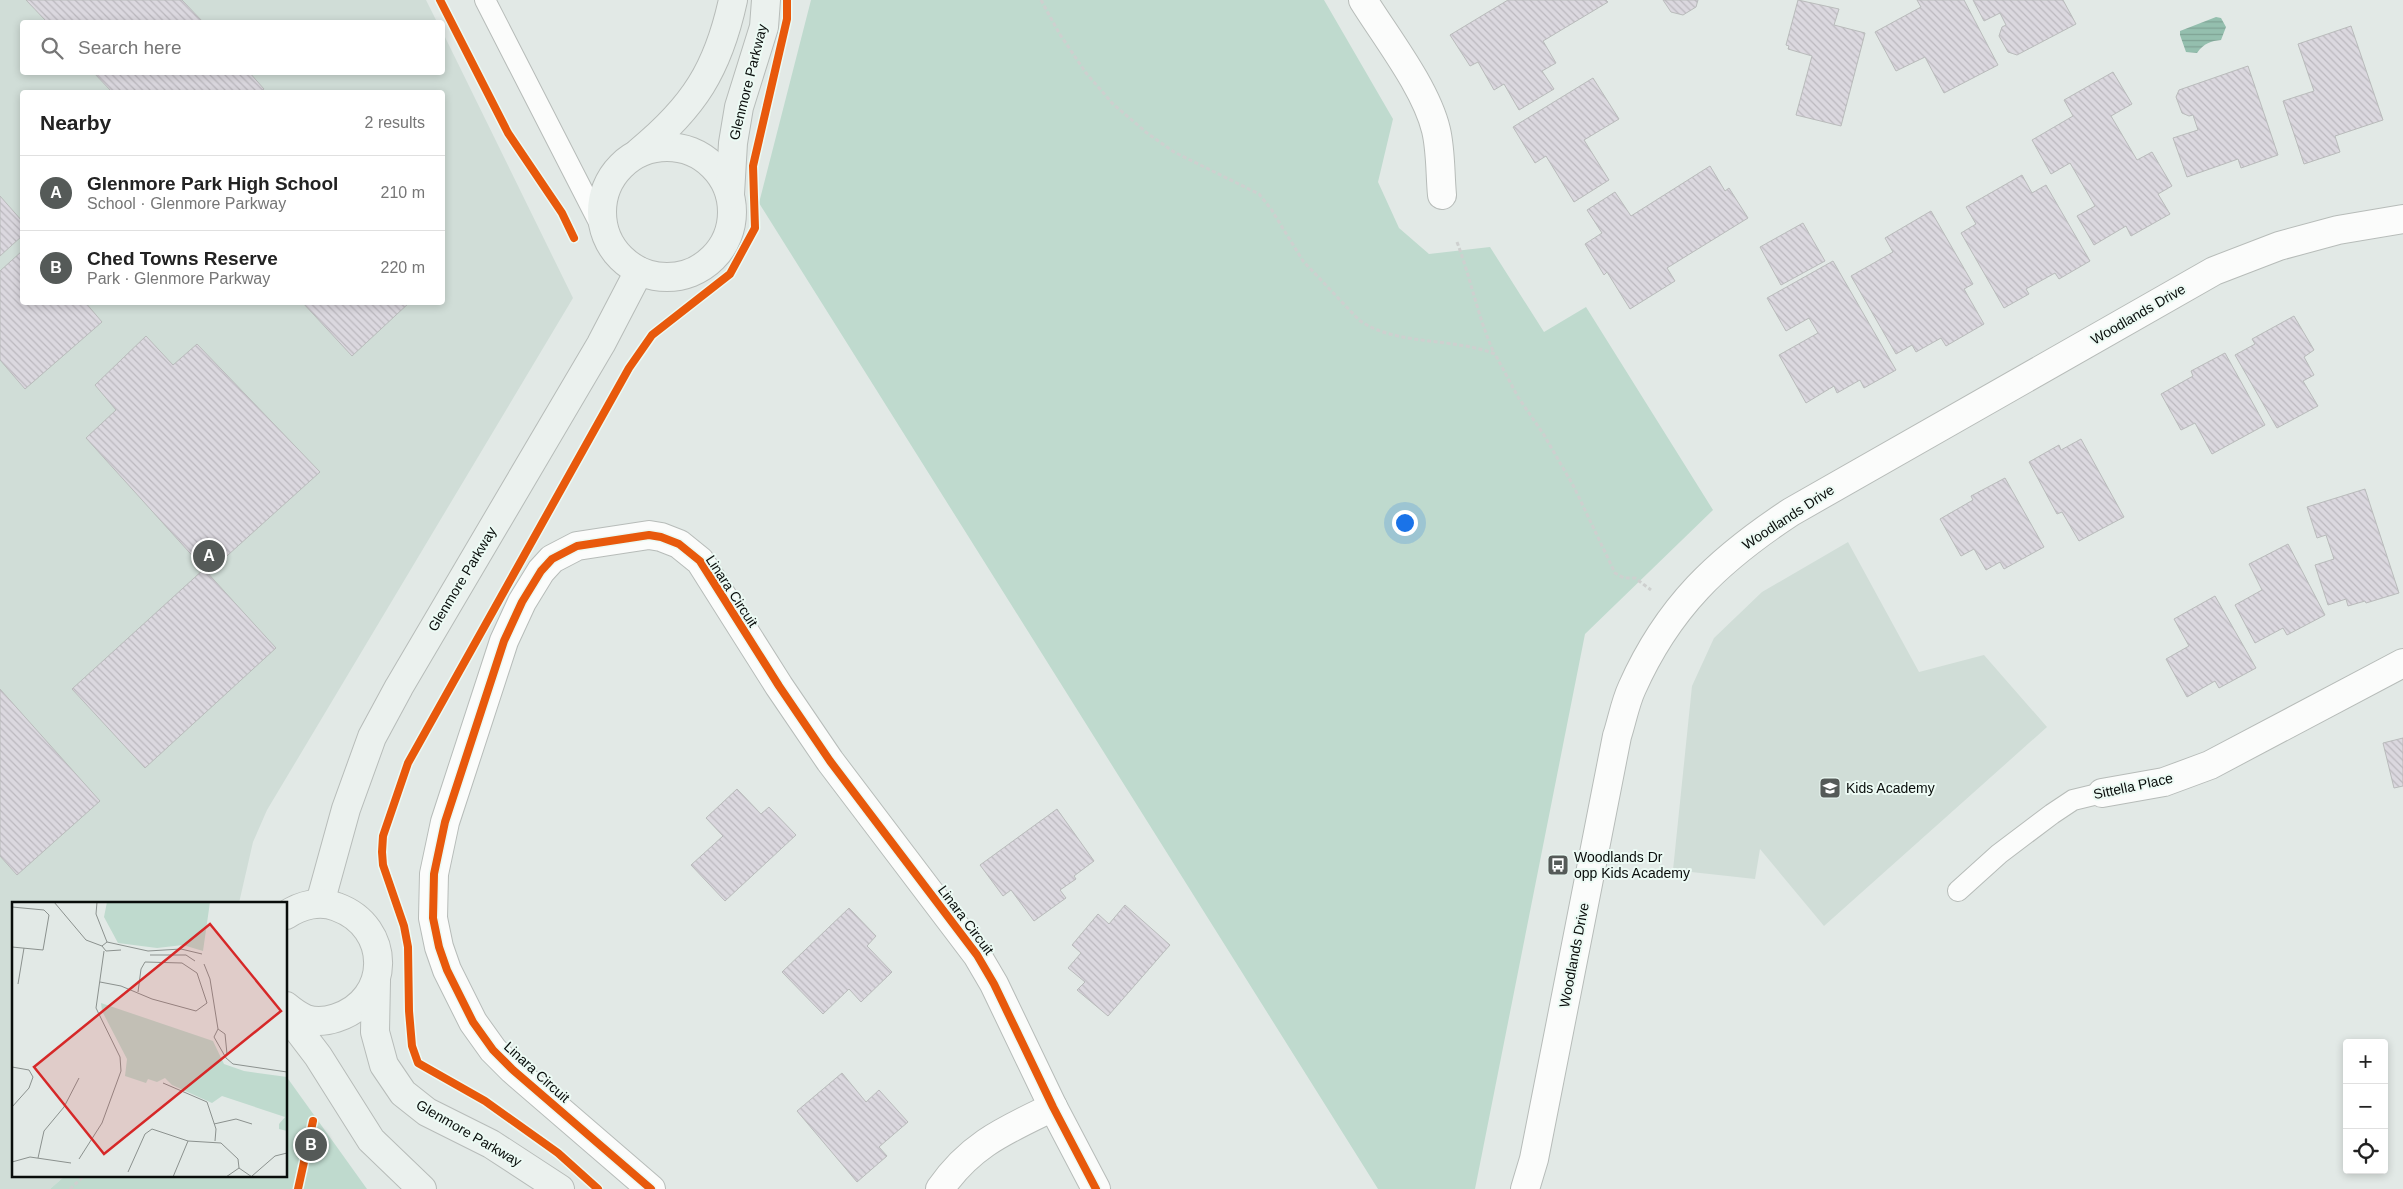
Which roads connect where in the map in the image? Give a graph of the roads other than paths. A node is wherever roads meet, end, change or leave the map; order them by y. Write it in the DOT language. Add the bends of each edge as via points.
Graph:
graph roads {
  1 [pos="485,0"];
  2 [pos="733,0"];
  3 [pos="766,0"];
  4 [pos="1363,0"];
  5 [pos="634,156"];
  6 [pos="730,194"];
  7 [pos="1442,195"];
  8 [pos="2403,219"];
  9 [pos="608,240"];
  10 [pos="640,271"];
  11 [pos="2403,664"];
  12 [pos="2102,793"];
  13 [pos="1958,891"];
  14 [pos="320,903"];
  15 [pos="288,914"];
  16 [pos="376,981"];
  17 [pos="288,1007"];
  18 [pos="288,1017"];
  19 [pos="1053,1107"];
  20 [pos="422,1189"];
  21 [pos="560,1189"];
  22 [pos="651,1189"];
  23 [pos="940,1189"];
  24 [pos="1096,1189"];
  25 [pos="1525,1189"];
  1 -- 9 [label="lane"];
  2 -- 5 [label="main road" via="712,68 692,102 665,131"];
  3 -- 6 [label="main road, Glenmore Parkway" via="762,34 739,107"];
  4 -- 7 [label="street" via="1428,110 1436,131"];
  5 -- 6 [label="main road" via="652,149 672,148 691,152 708,162 722,177"];
  5 -- 9 [label="main road" via="619,168 608,184 602,202"];
  6 -- 10 [label="main road" via="732,216 728,237 717,254 701,268 681,276 660,277"];
  8 -- 25 [label="street, Woodlands Drive" via="2338,230 2279,246 2214,271 1791,512 1750,539 1710,573 1680,607 1654,645 1631,690 1617,736 1534,1159"];
  9 -- 10 [label="main road" via="621,258"];
  10 -- 14 [label="main road, Glenmore Parkway" via="601,344 398,687 372,737 346,809"];
  11 -- 12 [label="street, Sittella Place" via="2210,765 2164,782"];
  12 -- 13 [label="lane, Sittella Place" via="2073,800 2052,814 1998,854"];
  14 -- 15 [label="main road"];
  14 -- 16 [label="main road, Glenmore Parkway" via="348,911 364,924 375,940 379,961"];
  16 -- 17 [label="main road" via="362,1002 347,1014 328,1021 307,1020"];
  16 -- 21 [label="main road, Glenmore Parkway" via="375,1032 384,1065 403,1093 427,1112 491,1144"];
  18 -- 20 [label="main road" via="318,1056 371,1140"];
  19 -- 22 [label="street, Linara Circuit" via="977,954 830,761 700,561 679,544 649,535 577,546 552,559 541,571 504,641 438,847 433,918 439,947 458,996 493,1050"];
  19 -- 23 [label="street" via="988,1140 958,1166"];
  19 -- 24 [label="street, Linara Circuit"];
}
